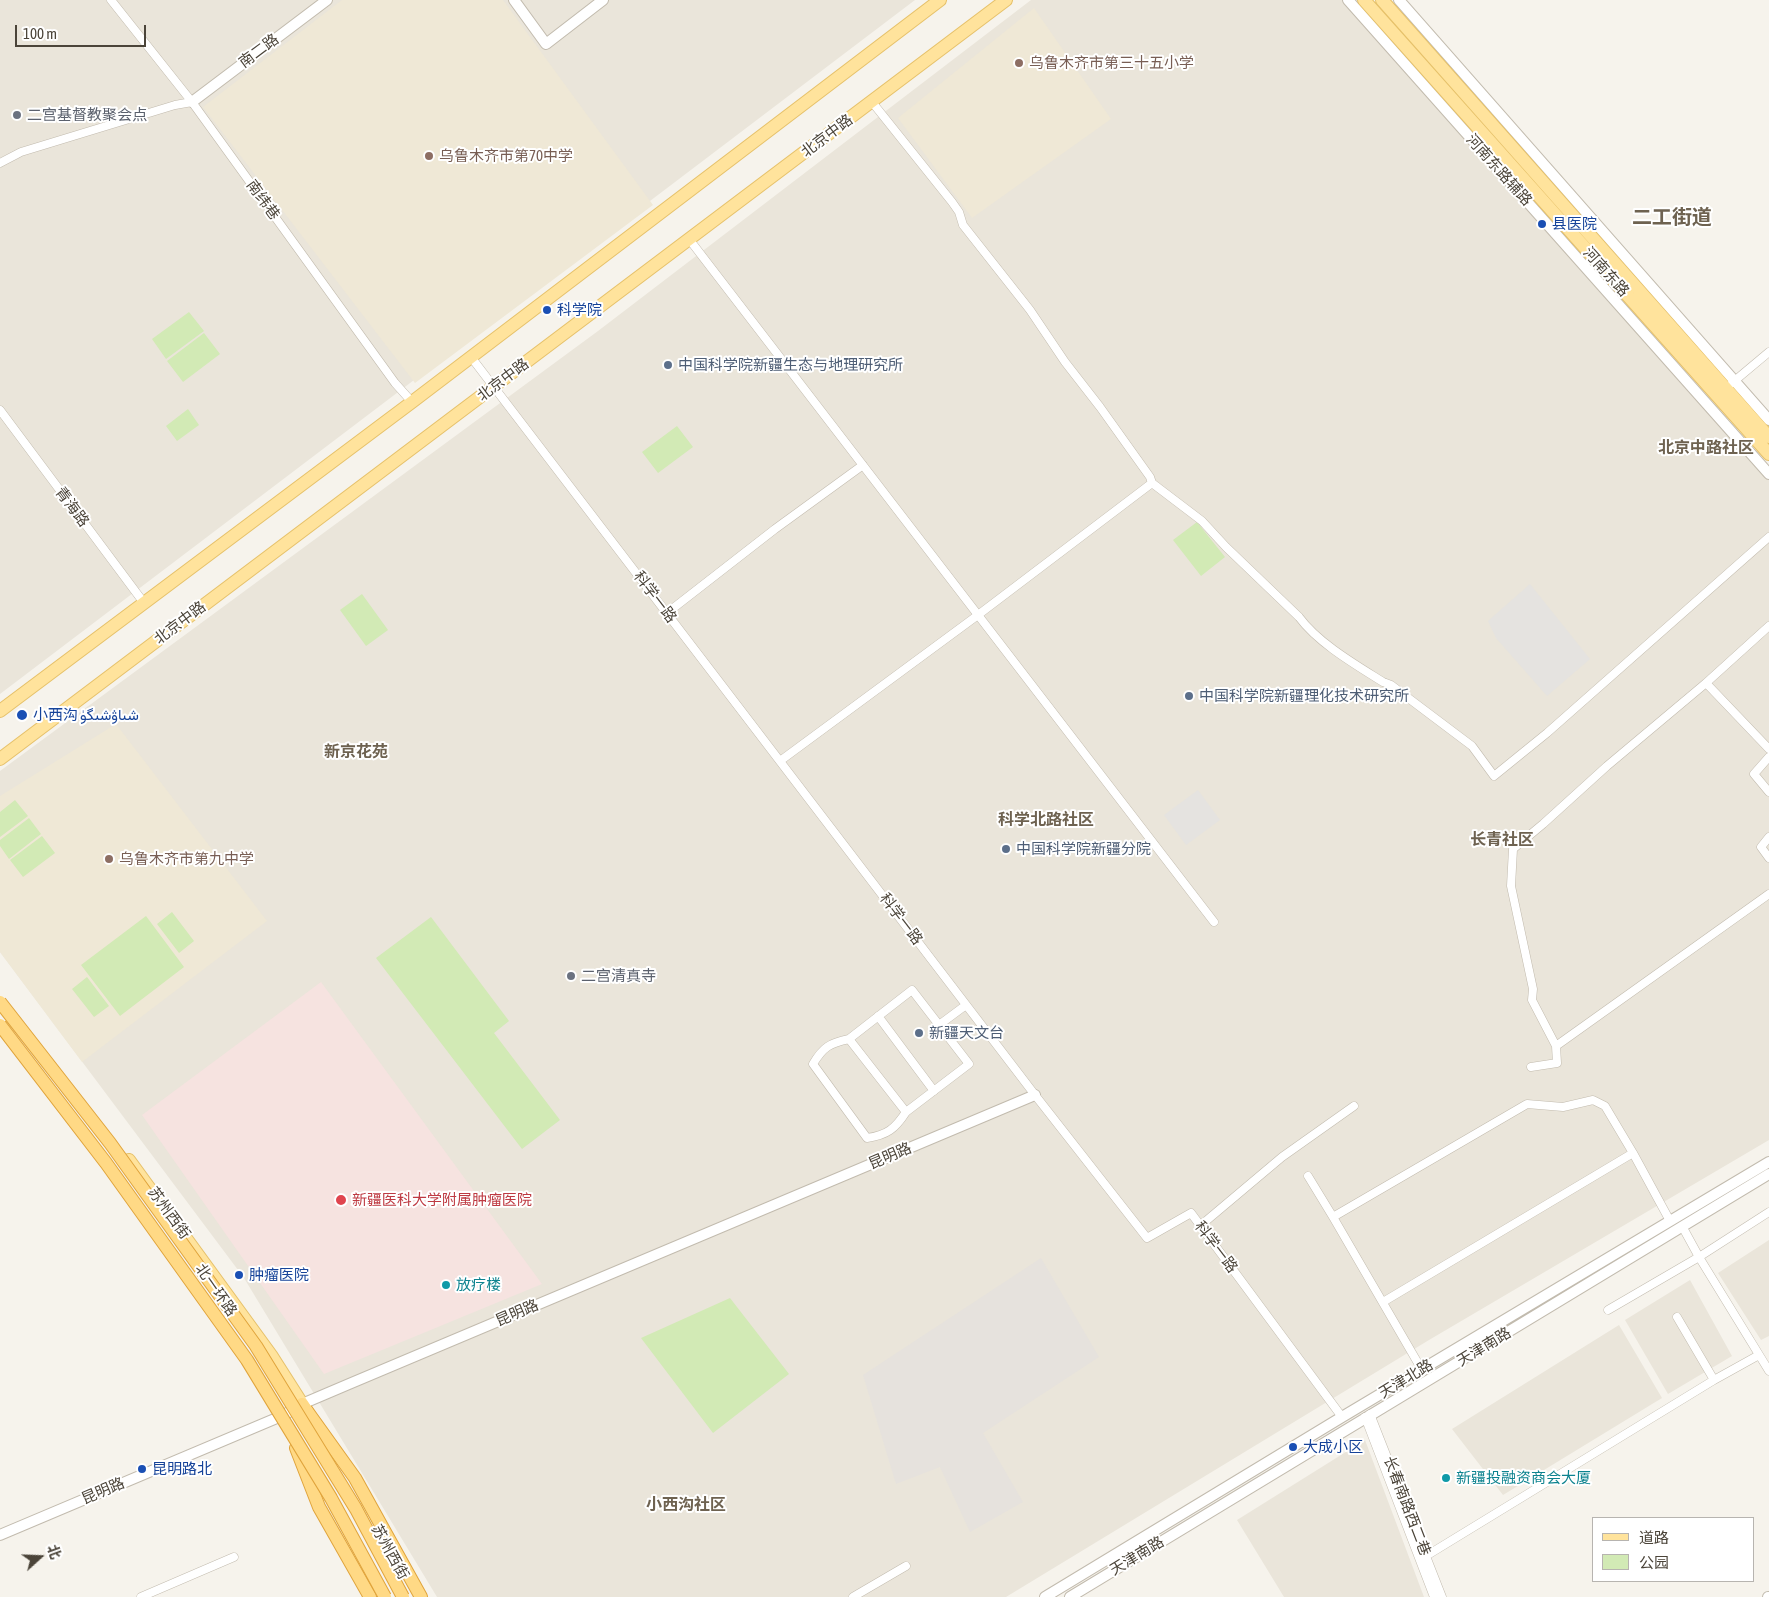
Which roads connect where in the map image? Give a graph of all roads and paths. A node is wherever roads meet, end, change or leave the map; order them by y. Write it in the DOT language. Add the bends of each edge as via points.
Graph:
graph roads {
  1 [pos="111,0"];
  2 [pos="327,0"];
  3 [pos="514,0"];
  4 [pos="603,0"];
  5 [pos="1006,0"];
  6 [pos="1348,0"];
  7 [pos="1364,0"];
  8 [pos="1382,0"];
  9 [pos="1399,0"];
  10 [pos="938,1"];
  11 [pos="192,102"];
  12 [pos="872,102"];
  13 [pos="0,163"];
  14 [pos="689,239"];
  15 [pos="1769,352"];
  16 [pos="472,357"];
  17 [pos="494,386"];
  18 [pos="1725,388"];
  19 [pos="412,402"];
  20 [pos="0,410"];
  21 [pos="1769,420"];
  22 [pos="1769,437"];
  23 [pos="1769,454"];
  24 [pos="863,465"];
  25 [pos="1769,474"];
  26 [pos="1152,482"];
  27 [pos="1769,537"];
  28 [pos="144,603"];
  29 [pos="667,613"];
  30 [pos="978,615"];
  31 [pos="1769,626"];
  32 [pos="1706,683"];
  33 [pos="0,711"];
  34 [pos="1769,749"];
  35 [pos="1769,757"];
  36 [pos="0,759"];
  37 [pos="780,760"];
  38 [pos="1769,792"];
  39 [pos="1769,837"];
  40 [pos="1769,858"];
  41 [pos="1769,894"];
  42 [pos="1214,922"];
  43 [pos="0,994"];
  44 [pos="0,1002"];
  45 [pos="966,1005"];
  46 [pos="878,1016"];
  47 [pos="0,1025"];
  48 [pos="940,1026"];
  49 [pos="0,1035"];
  50 [pos="849,1039"];
  51 [pos="1556,1046"];
  52 [pos="1531,1067"];
  53 [pos="934,1091"];
  54 [pos="1035,1095"];
  55 [pos="1354,1106"];
  56 [pos="906,1112"];
  57 [pos="1633,1153"];
  58 [pos="1769,1162"];
  59 [pos="1769,1174"];
  60 [pos="1308,1176"];
  61 [pos="1769,1212"];
  62 [pos="1333,1217"];
  63 [pos="1670,1221"];
  64 [pos="1200,1226"];
  65 [pos="1682,1226"];
  66 [pos="1699,1258"];
  67 [pos="1383,1302"];
  68 [pos="1608,1310"];
  69 [pos="1677,1317"];
  70 [pos="1447,1354"];
  71 [pos="1759,1355"];
  72 [pos="1454,1364"];
  73 [pos="1422,1370"];
  74 [pos="1769,1371"];
  75 [pos="1714,1380"];
  76 [pos="302,1404"];
  77 [pos="284,1415"];
  78 [pos="1368,1416"];
  79 [pos="1342,1417"];
  80 [pos="1240,1479"];
  81 [pos="1247,1490"];
  82 [pos="0,1535"];
  83 [pos="1426,1556"];
  84 [pos="234,1557"];
  85 [pos="906,1566"];
  86 [pos="1067,1584"];
  87 [pos="141,1597"];
  88 [pos="370,1597"];
  89 [pos="385,1597"];
  90 [pos="391,1597"];
  91 [pos="403,1597"];
  92 [pos="415,1597"];
  93 [pos="421,1597"];
  94 [pos="853,1597"];
  95 [pos="1045,1597"];
  96 [pos="1072,1597"];
  97 [pos="1434,1597"];
  98 [pos="1442,1597"];
  1 -- 11 [label="street, 南纬巷"];
  2 -- 11 [label="street, 南二路"];
  3 -- 4 [label="street" via="546,44"];
  5 -- 12 [label="main road, 北京中路"];
  6 -- 25 [label="street, 河南东路辅路"];
  7 -- 18 [label="main road, 河南东路"];
  8 -- 18 [label="main road, 河南东路"];
  9 -- 18 [label="street"];
  10 -- 16 [label="main road"];
  11 -- 13 [label="street" via="21,152"];
  11 -- 19 [label="street, 南纬巷"];
  12 -- 14 [label="main road, 北京中路"];
  12 -- 26 [label="street" via="952,202 963,225 1030,310"];
  14 -- 17 [label="main road, 北京中路"];
  14 -- 24 [label="street"];
  15 -- 18 [label="street"];
  16 -- 17 [label="street, 科学一路"];
  16 -- 19 [label="main road"];
  17 -- 29 [label="street, 科学一路"];
  17 -- 36 [label="main road, 北京中路"];
  18 -- 21 [label="street"];
  18 -- 22 [label="main road, 河南东路"];
  18 -- 23 [label="main road, 河南东路"];
  19 -- 28 [label="main road"];
  20 -- 28 [label="street, 青海路"];
  24 -- 29 [label="street"];
  24 -- 30 [label="street"];
  26 -- 27 [label="street" via="1202,521 1304,624 1338,653 1390,685 1472,746 1494,776"];
  26 -- 30 [label="street"];
  28 -- 33 [label="main road"];
  29 -- 37 [label="street, 科学一路"];
  30 -- 37 [label="street"];
  30 -- 42 [label="street"];
  31 -- 32 [label="street"];
  32 -- 34 [label="street"];
  32 -- 51 [label="street" via="1513,849 1511,886 1533,989 1532,1000"];
  35 -- 38 [label="street" via="1754,774"];
  37 -- 45 [label="street, 科学一路"];
  39 -- 40 [label="street" via="1761,847"];
  41 -- 51 [label="street"];
  43 -- 76 [label="main road, 苏州西街" via="144,1180 271,1355"];
  44 -- 91 [label="highway, 北一环路, bridge" via="110,1143 256,1346 356,1509"];
  45 -- 48 [label="street"];
  45 -- 54 [label="street, 科学一路"];
  46 -- 48 [label="street" via="912,990"];
  46 -- 50 [label="street"];
  46 -- 53 [label="street"];
  47 -- 89 [label="highway, 北一环路, bridge" via="106,1163 247,1360 331,1498"];
  48 -- 53 [label="street" via="969,1064"];
  49 -- 77 [label="main road, 苏州西街" via="249,1363"];
  50 -- 56 [label="street"];
  50 -- 56 [label="street" via="832,1043 820,1052 813,1064 867,1138 882,1136 897,1125"];
  51 -- 52 [label="street" via="1557,1063"];
  53 -- 56 [label="street"];
  54 -- 64 [label="street, 科学一路" via="1147,1238 1190,1214"];
  54 -- 76 [label="street, 昆明路"];
  55 -- 64 [label="street" via="1282,1157"];
  57 -- 62 [label="street" via="1606,1106 1592,1100 1563,1107 1527,1104"];
  57 -- 63 [label="street"];
  57 -- 67 [label="street"];
  58 -- 63 [label="street, 天津北路"];
  59 -- 65 [label="street, 天津南路"];
  60 -- 62 [label="street"];
  61 -- 66 [label="street"];
  62 -- 67 [label="street"];
  63 -- 70 [label="street, 天津北路"];
  64 -- 79 [label="street, 科学一路"];
  65 -- 66 [label="street"];
  65 -- 72 [label="street, 天津南路"];
  66 -- 68 [label="street"];
  66 -- 71 [label="street"];
  67 -- 73 [label="street"];
  69 -- 75 [label="street"];
  70 -- 72 [label="street"];
  70 -- 73 [label="street, 天津北路"];
  71 -- 74 [label="street"];
  71 -- 75 [label="street"];
  72 -- 78 [label="street, 天津南路"];
  73 -- 79 [label="street, 天津北路"];
  75 -- 83 [label="street"];
  76 -- 77 [label="street, 昆明路"];
  76 -- 92 [label="main road, 苏州西街" via="351,1481"];
  76 -- 93 [label="highway" via="355,1478"];
  77 -- 82 [label="street, 昆明路"];
  77 -- 88 [label="highway" via="320,1507"];
  77 -- 90 [label="main road, 苏州西街"];
  78 -- 81 [label="street, 天津南路"];
  78 -- 83 [label="street, 长春南路西二巷"];
  78 -- 97 [label="street, 长春南路西二巷"];
  79 -- 80 [label="street, 天津北路"];
  80 -- 81 [label="street"];
  80 -- 86 [label="street, 天津北路"];
  81 -- 96 [label="street, 天津南路"];
  83 -- 98 [label="street, 长春南路西二巷"];
  84 -- 87 [label="street"];
  85 -- 94 [label="street"];
  86 -- 95 [label="street, 天津北路"];
  86 -- 96 [label="street"];
}
